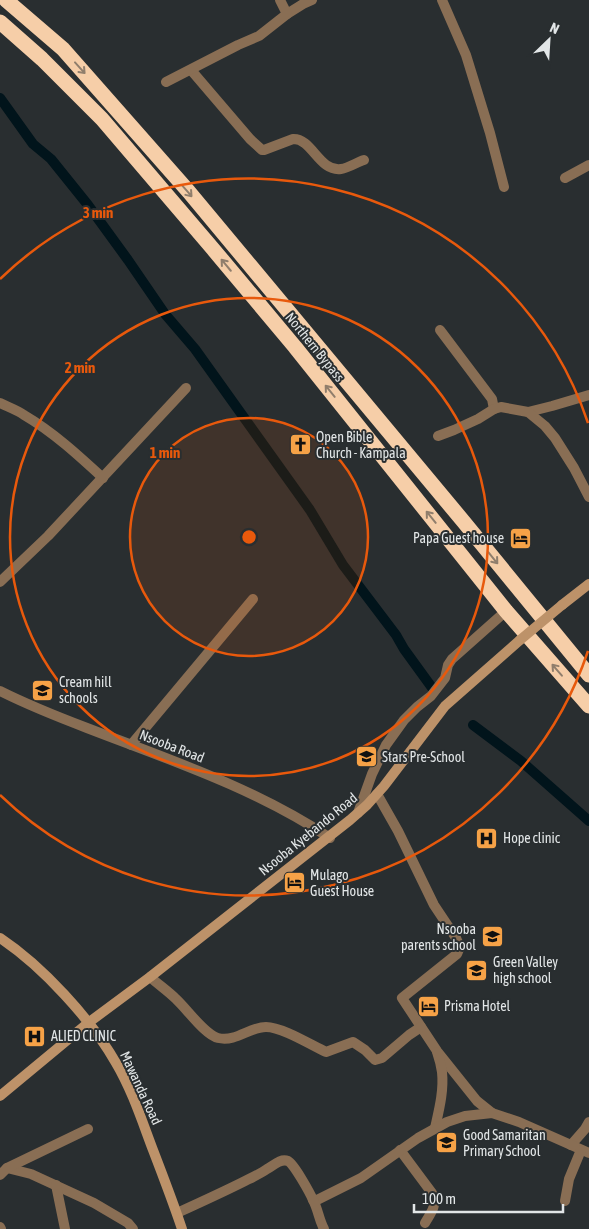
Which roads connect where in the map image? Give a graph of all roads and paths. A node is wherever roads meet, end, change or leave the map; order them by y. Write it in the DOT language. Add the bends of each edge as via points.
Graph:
graph roads {
  1 [pos="6,0"];
  2 [pos="20,0"];
  3 [pos="280,0"];
  4 [pos="312,0"];
  5 [pos="442,0"];
  6 [pos="287,14"];
  7 [pos="0,22"];
  8 [pos="63,48"];
  9 [pos="190,70"];
  10 [pos="166,82"];
  11 [pos="364,160"];
  12 [pos="589,165"];
  13 [pos="565,178"];
  14 [pos="504,187"];
  15 [pos="440,330"];
  16 [pos="186,388"];
  17 [pos="589,395"];
  18 [pos="0,403"];
  19 [pos="494,409"];
  20 [pos="528,412"];
  21 [pos="438,436"];
  22 [pos="103,478"];
  23 [pos="589,497"];
  24 [pos="0,582"];
  25 [pos="589,584"];
  26 [pos="253,600"];
  27 [pos="506,611"];
  28 [pos="589,675"];
  29 [pos="0,690"];
  30 [pos="589,706"];
  31 [pos="132,745"];
  32 [pos="377,794"];
  33 [pos="358,813"];
  34 [pos="330,838"];
  35 [pos="0,938"];
  36 [pos="150,978"];
  37 [pos="88,1022"];
  38 [pos="421,1027"];
  39 [pos="437,1051"];
  40 [pos="0,1096"];
  41 [pos="492,1113"];
  42 [pos="589,1122"];
  43 [pos="435,1128"];
  44 [pos="88,1129"];
  45 [pos="570,1146"];
  46 [pos="400,1150"];
  47 [pos="585,1152"];
  48 [pos="3,1171"];
  49 [pos="56,1186"];
  50 [pos="313,1200"];
  51 [pos="565,1201"];
  52 [pos="176,1213"];
  53 [pos="425,1223"];
  54 [pos="65,1229"];
  55 [pos="133,1229"];
  56 [pos="182,1229"];
  57 [pos="324,1229"];
  1 -- 8 [label="highway, Northern Bypass"];
  2 -- 8 [label="highway"];
  3 -- 6 [label="street"];
  4 -- 6 [label="street"];
  5 -- 14 [label="street" via="466,55"];
  6 -- 9 [label="street" via="259,36"];
  27 -- 7 [label="highway, Northern Bypass, one-way" via="295,347 102,119"];
  8 -- 28 [label="highway, Northern Bypass, one-way" via="189,192"];
  9 -- 10 [label="street"];
  9 -- 11 [label="street" via="262,150 298,139 332,168 341,169"];
  12 -- 13 [label="street"];
  15 -- 19 [label="street" via="492,399"];
  16 -- 22 [label="street"];
  17 -- 20 [label="street"];
  18 -- 22 [label="street" via="52,434"];
  19 -- 20 [label="street" via="501,407"];
  19 -- 21 [label="street"];
  20 -- 23 [label="street" via="555,438"];
  22 -- 24 [label="street"];
  25 -- 32 [label="street, Nsooba Kyebando Road, bridge" via="445,706"];
  26 -- 31 [label="street"];
  30 -- 27 [label="highway, Northern Bypass, one-way"];
  27 -- 33 [label="street" via="452,659 445,678 394,734 372,774"];
  29 -- 31 [label="street, Nsooba Road" via="33,707"];
  31 -- 34 [label="street, Nsooba Road" via="238,788 297,817"];
  32 -- 33 [label="street, Nsooba Kyebando Road"];
  32 -- 38 [label="street" via="434,905 460,947 457,954 402,998"];
  33 -- 34 [label="street, Nsooba Kyebando Road"];
  34 -- 36 [label="street, Nsooba Kyebando Road"];
  35 -- 37 [label="street, Mawanda Road" via="38,969"];
  36 -- 37 [label="street, Nsooba Kyebando Road"];
  36 -- 38 [label="street" via="217,1038 237,1037 253,1029 267,1027 326,1052 353,1042 375,1060"];
  37 -- 40 [label="street, Nsooba Kyebando Road"];
  37 -- 52 [label="street, Mawanda Road" via="123,1076"];
  38 -- 39 [label="street"];
  39 -- 41 [label="street" via="477,1101"];
  39 -- 43 [label="street" via="442,1081"];
  41 -- 43 [label="street" via="457,1118"];
  41 -- 45 [label="street"];
  42 -- 45 [label="street"];
  43 -- 46 [label="street"];
  44 -- 48 [label="street"];
  45 -- 47 [label="street"];
  46 -- 50 [label="street" via="361,1178"];
  46 -- 53 [label="street" via="432,1193 434,1208"];
  47 -- 51 [label="street" via="569,1180"];
  48 -- 49 [label="street" via="32,1174"];
  49 -- 54 [label="street"];
  49 -- 55 [label="street" via="94,1203"];
  50 -- 52 [label="street" via="292,1164 283,1161"];
  50 -- 57 [label="street"];
  52 -- 56 [label="street, Mawanda Road"];
}
